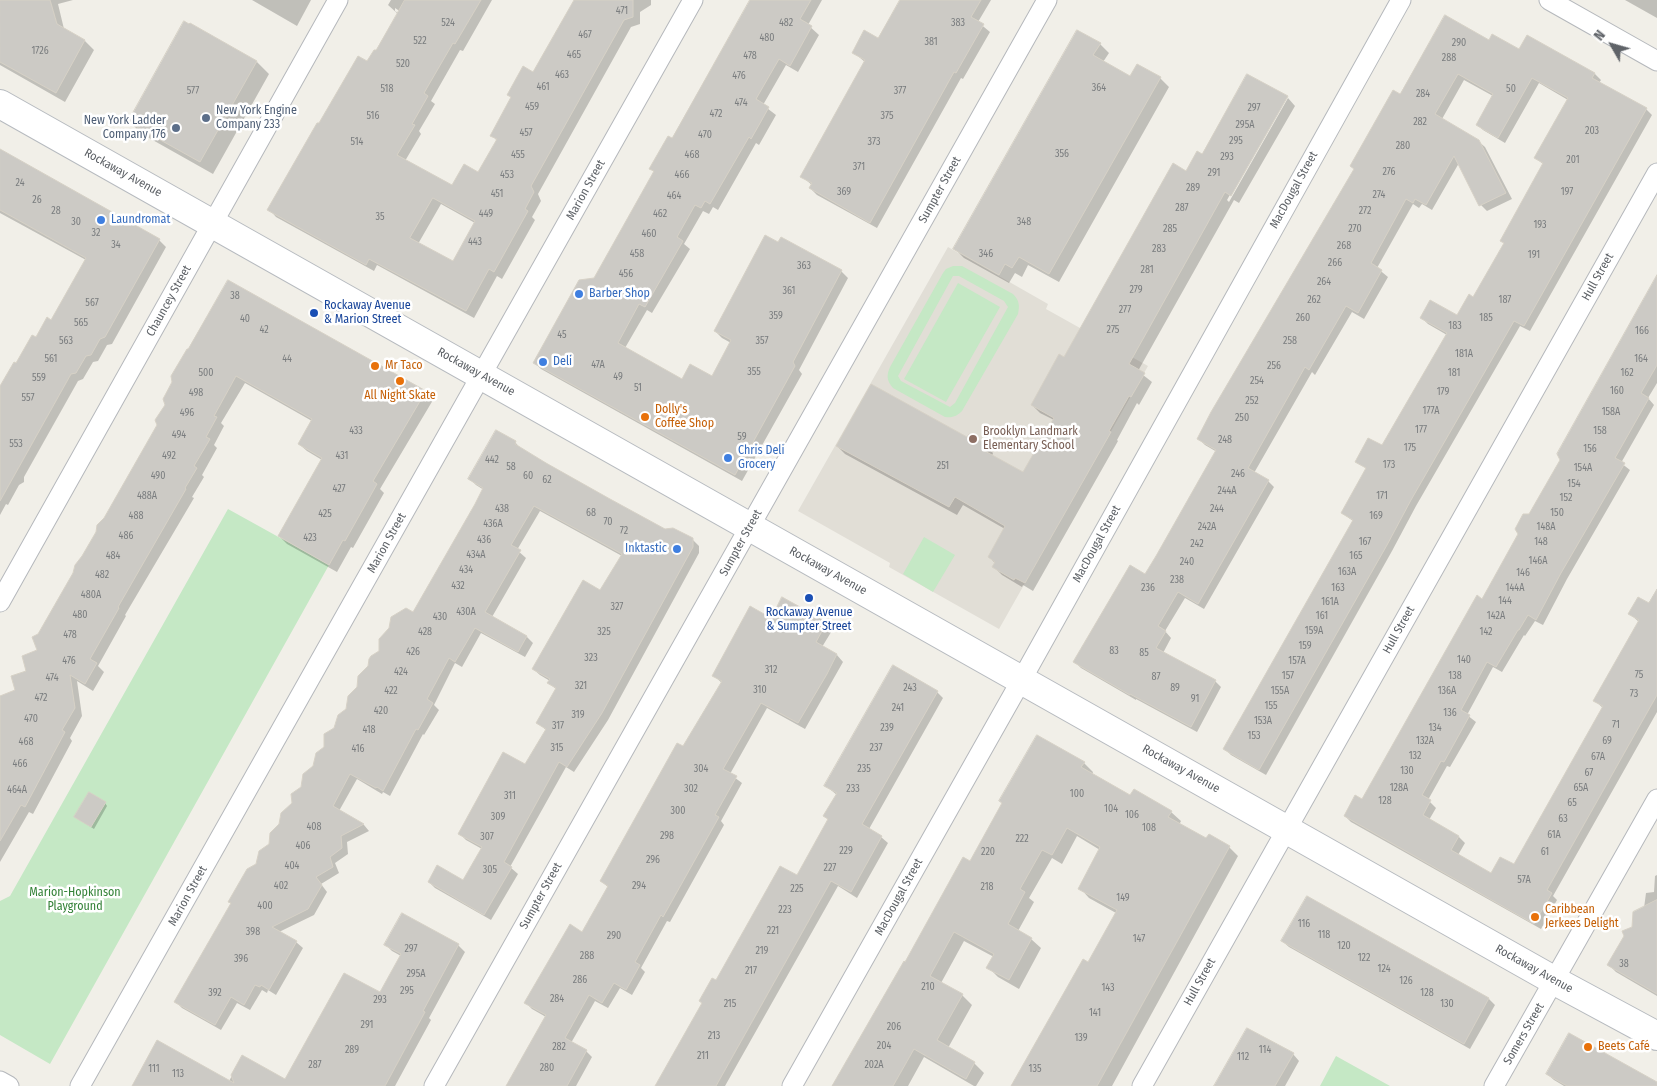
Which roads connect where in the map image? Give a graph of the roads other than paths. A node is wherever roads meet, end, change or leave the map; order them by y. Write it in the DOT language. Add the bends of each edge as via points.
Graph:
graph roads {
  1 [pos="338,0"];
  2 [pos="693,0"];
  3 [pos="1047,0"];
  4 [pos="1400,0"];
  5 [pos="1549,0"];
  6 [pos="1657,60"];
  7 [pos="0,104"];
  8 [pos="1657,173"];
  9 [pos="213,224"];
  10 [pos="482,375"];
  11 [pos="750,527"];
  12 [pos="0,602"];
  13 [pos="1022,679"];
  14 [pos="1657,799"];
  15 [pos="1287,829"];
  16 [pos="1555,981"];
  17 [pos="1657,1036"];
  18 [pos="0,1081"];
  19 [pos="9,1086"];
  20 [pos="80,1086"];
  21 [pos="434,1086"];
  22 [pos="792,1086"];
  23 [pos="1142,1086"];
  24 [pos="1494,1086"];
  1 -- 9 [label="street, Chauncey Street"];
  2 -- 10 [label="street, Marion Street"];
  3 -- 11 [label="street, Sumpter Street"];
  4 -- 13 [label="street, MacDougal Street"];
  5 -- 6 [label="street"];
  7 -- 9 [label="main road, Rockaway Avenue"];
  8 -- 15 [label="street, Hull Street"];
  9 -- 10 [label="main road, Rockaway Avenue"];
  9 -- 12 [label="street, Chauncey Street"];
  10 -- 11 [label="main road, Rockaway Avenue"];
  10 -- 20 [label="street, Marion Street"];
  11 -- 13 [label="main road, Rockaway Avenue"];
  11 -- 21 [label="street, Sumpter Street"];
  13 -- 15 [label="main road, Rockaway Avenue"];
  13 -- 22 [label="street, MacDougal Street"];
  14 -- 16 [label="street, Somers Street"];
  15 -- 16 [label="main road, Rockaway Avenue"];
  15 -- 23 [label="street, Hull Street"];
  16 -- 17 [label="main road, Rockaway Avenue"];
  16 -- 24 [label="street, Somers Street"];
  18 -- 19 [label="street"];
}
